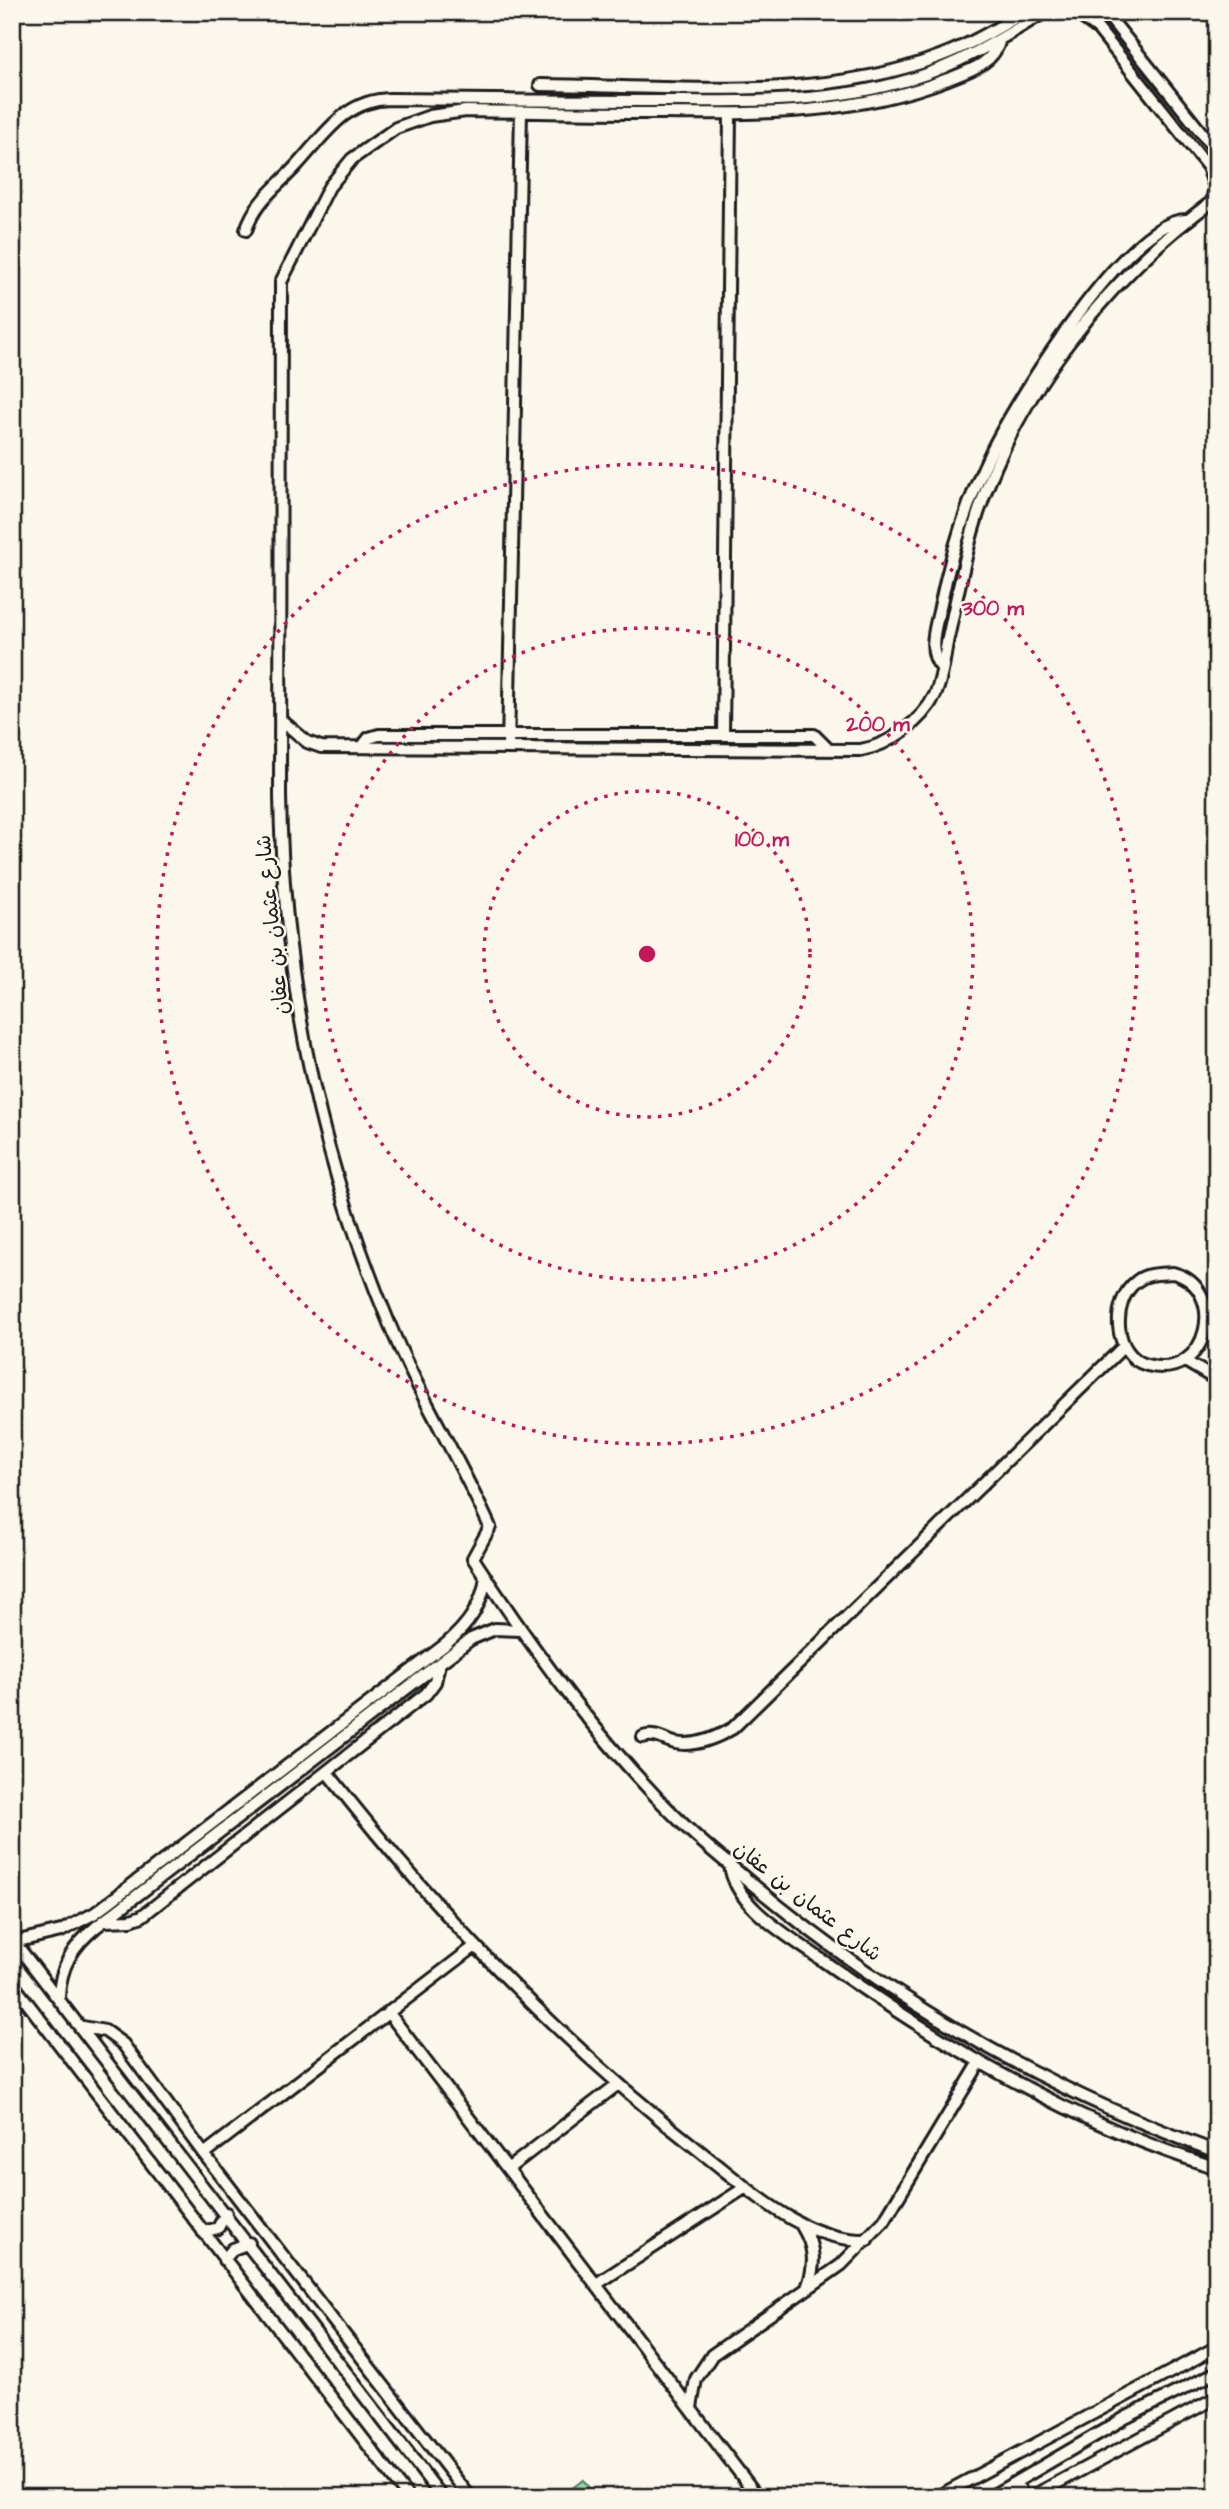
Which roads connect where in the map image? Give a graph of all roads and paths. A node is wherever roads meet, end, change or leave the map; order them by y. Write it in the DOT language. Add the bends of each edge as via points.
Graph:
graph roads {
  1 [pos="1024,12"];
  2 [pos="1045,12"];
  3 [pos="1075,12"];
  4 [pos="1105,12"];
  5 [pos="1000,40"];
  6 [pos="815,84"];
  7 [pos="540,85"];
  8 [pos="817,98"];
  9 [pos="466,106"];
  10 [pos="521,112"];
  11 [pos="730,114"];
  12 [pos="1217,152"];
  13 [pos="1214,200"];
  14 [pos="246,230"];
  15 [pos="280,719"];
  16 [pos="508,734"];
  17 [pos="723,735"];
  18 [pos="362,747"];
  19 [pos="508,748"];
  20 [pos="829,750"];
  21 [pos="1123,1347"];
  22 [pos="1185,1361"];
  23 [pos="1217,1380"];
  24 [pos="486,1577"];
  25 [pos="521,1630"];
  26 [pos="439,1664"];
  27 [pos="643,1737"];
  28 [pos="327,1772"];
  29 [pos="730,1865"];
  30 [pos="105,1921"];
  31 [pos="13,1940"];
  32 [pos="474,1947"];
  33 [pos="12,1983"];
  34 [pos="59,1997"];
  35 [pos="388,2012"];
  36 [pos="83,2027"];
  37 [pos="980,2063"];
  38 [pos="618,2084"];
  39 [pos="1217,2152"];
  40 [pos="204,2154"];
  41 [pos="509,2168"];
  42 [pos="1217,2168"];
  43 [pos="746,2187"];
  44 [pos="226,2213"];
  45 [pos="800,2224"];
  46 [pos="203,2232"];
  47 [pos="867,2241"];
  48 [pos="248,2243"];
  49 [pos="225,2260"];
  50 [pos="598,2283"];
  51 [pos="807,2288"];
  52 [pos="1217,2347"];
  53 [pos="1217,2372"];
  54 [pos="1217,2397"];
  55 [pos="691,2408"];
  56 [pos="1049,2463"];
  57 [pos="1059,2481"];
  58 [pos="1010,2485"];
  59 [pos="408,2497"];
  60 [pos="442,2497"];
  61 [pos="470,2497"];
  62 [pos="758,2497"];
  63 [pos="937,2497"];
  64 [pos="990,2497"];
  65 [pos="1023,2497"];
  66 [pos="1031,2497"];
  1 -- 6 [label="street" via="968,44 921,63"];
  2 -- 5 [label="street"];
  3 -- 13 [label="street" via="1098,29 1208,167"];
  4 -- 12 [label="street"];
  5 -- 8 [label="street" via="909,80"];
  5 -- 11 [label="street" via="983,64 900,95 818,111"];
  6 -- 7 [label="street" via="775,88"];
  6 -- 8 [label="street"];
  8 -- 9 [label="street"];
  9 -- 10 [label="street"];
  9 -- 14 [label="street" via="379,99 350,109 262,198"];
  9 -- 15 [label="street, شارع عثمان بن عفان" via="413,121 380,137 352,159 324,195 281,282"];
  10 -- 11 [label="street"];
  10 -- 16 [label="street"];
  11 -- 17 [label="street"];
  13 -- 20 [label="street" via="1145,257 1101,303 1013,432 974,528 938,688 929,705 892,739 870,748"];
  15 -- 18 [label="street" via="314,745"];
  15 -- 24 [label="street, شارع عثمان بن عفان" via="281,863 308,1065 360,1247 389,1324 491,1527 473,1558"];
  16 -- 17 [label="street"];
  16 -- 18 [label="street" via="379,735"];
  16 -- 19 [label="street"];
  17 -- 20 [label="street" via="814,735"];
  18 -- 19 [label="street"];
  19 -- 20 [label="street"];
  21 -- 22 [label="street" via="1144,1364 1158,1367"];
  21 -- 22 [label="street" via="1119,1333 1123,1301 1134,1283 1154,1274 1188,1276 1203,1294 1211,1316 1203,1344"];
  21 -- 27 [label="street" via="733,1728 698,1743"];
  22 -- 23 [label="street"];
  24 -- 25 [label="street, شارع عثمان بن عفان"];
  24 -- 31 [label="street" via="474,1615 446,1644 95,1913 61,1931"];
  25 -- 26 [label="street" via="486,1631"];
  25 -- 29 [label="street, شارع عثمان بن عفان" via="640,1779 683,1825"];
  26 -- 28 [label="street" via="426,1694"];
  26 -- 30 [label="street"];
  28 -- 30 [label="street" via="142,1916"];
  28 -- 32 [label="street"];
  29 -- 37 [label="street" via="743,1897 793,1938"];
  29 -- 39 [label="street, شارع عثمان بن عفان" via="823,1941 921,2009 1077,2094"];
  30 -- 34 [label="street" via="71,1953 62,1971"];
  31 -- 34 [label="street"];
  32 -- 35 [label="street"];
  32 -- 38 [label="street"];
  33 -- 46 [label="street"];
  34 -- 36 [label="street"];
  35 -- 40 [label="street"];
  35 -- 41 [label="street"];
  36 -- 40 [label="street" via="105,2031 123,2044"];
  36 -- 44 [label="street"];
  37 -- 42 [label="street" via="1113,2128"];
  37 -- 47 [label="street" via="898,2199"];
  38 -- 41 [label="street"];
  38 -- 43 [label="street"];
  40 -- 61 [label="street"];
  41 -- 50 [label="street"];
  43 -- 45 [label="street"];
  43 -- 50 [label="street"];
  44 -- 46 [label="street" via="218,2228"];
  44 -- 48 [label="street"];
  45 -- 47 [label="street" via="832,2238"];
  45 -- 51 [label="street" via="814,2255"];
  46 -- 49 [label="street"];
  47 -- 51 [label="street"];
  48 -- 49 [label="street" via="233,2249"];
  48 -- 60 [label="street"];
  49 -- 59 [label="street"];
  50 -- 55 [label="street"];
  51 -- 55 [label="street" via="712,2354 696,2379"];
  52 -- 63 [label="street"];
  53 -- 56 [label="street"];
  54 -- 57 [label="street"];
  55 -- 62 [label="street"];
  56 -- 57 [label="street" via="1048,2472"];
  56 -- 58 [label="street"];
  57 -- 66 [label="street"];
  58 -- 64 [label="street"];
  58 -- 65 [label="street" via="1020,2489"];
}
